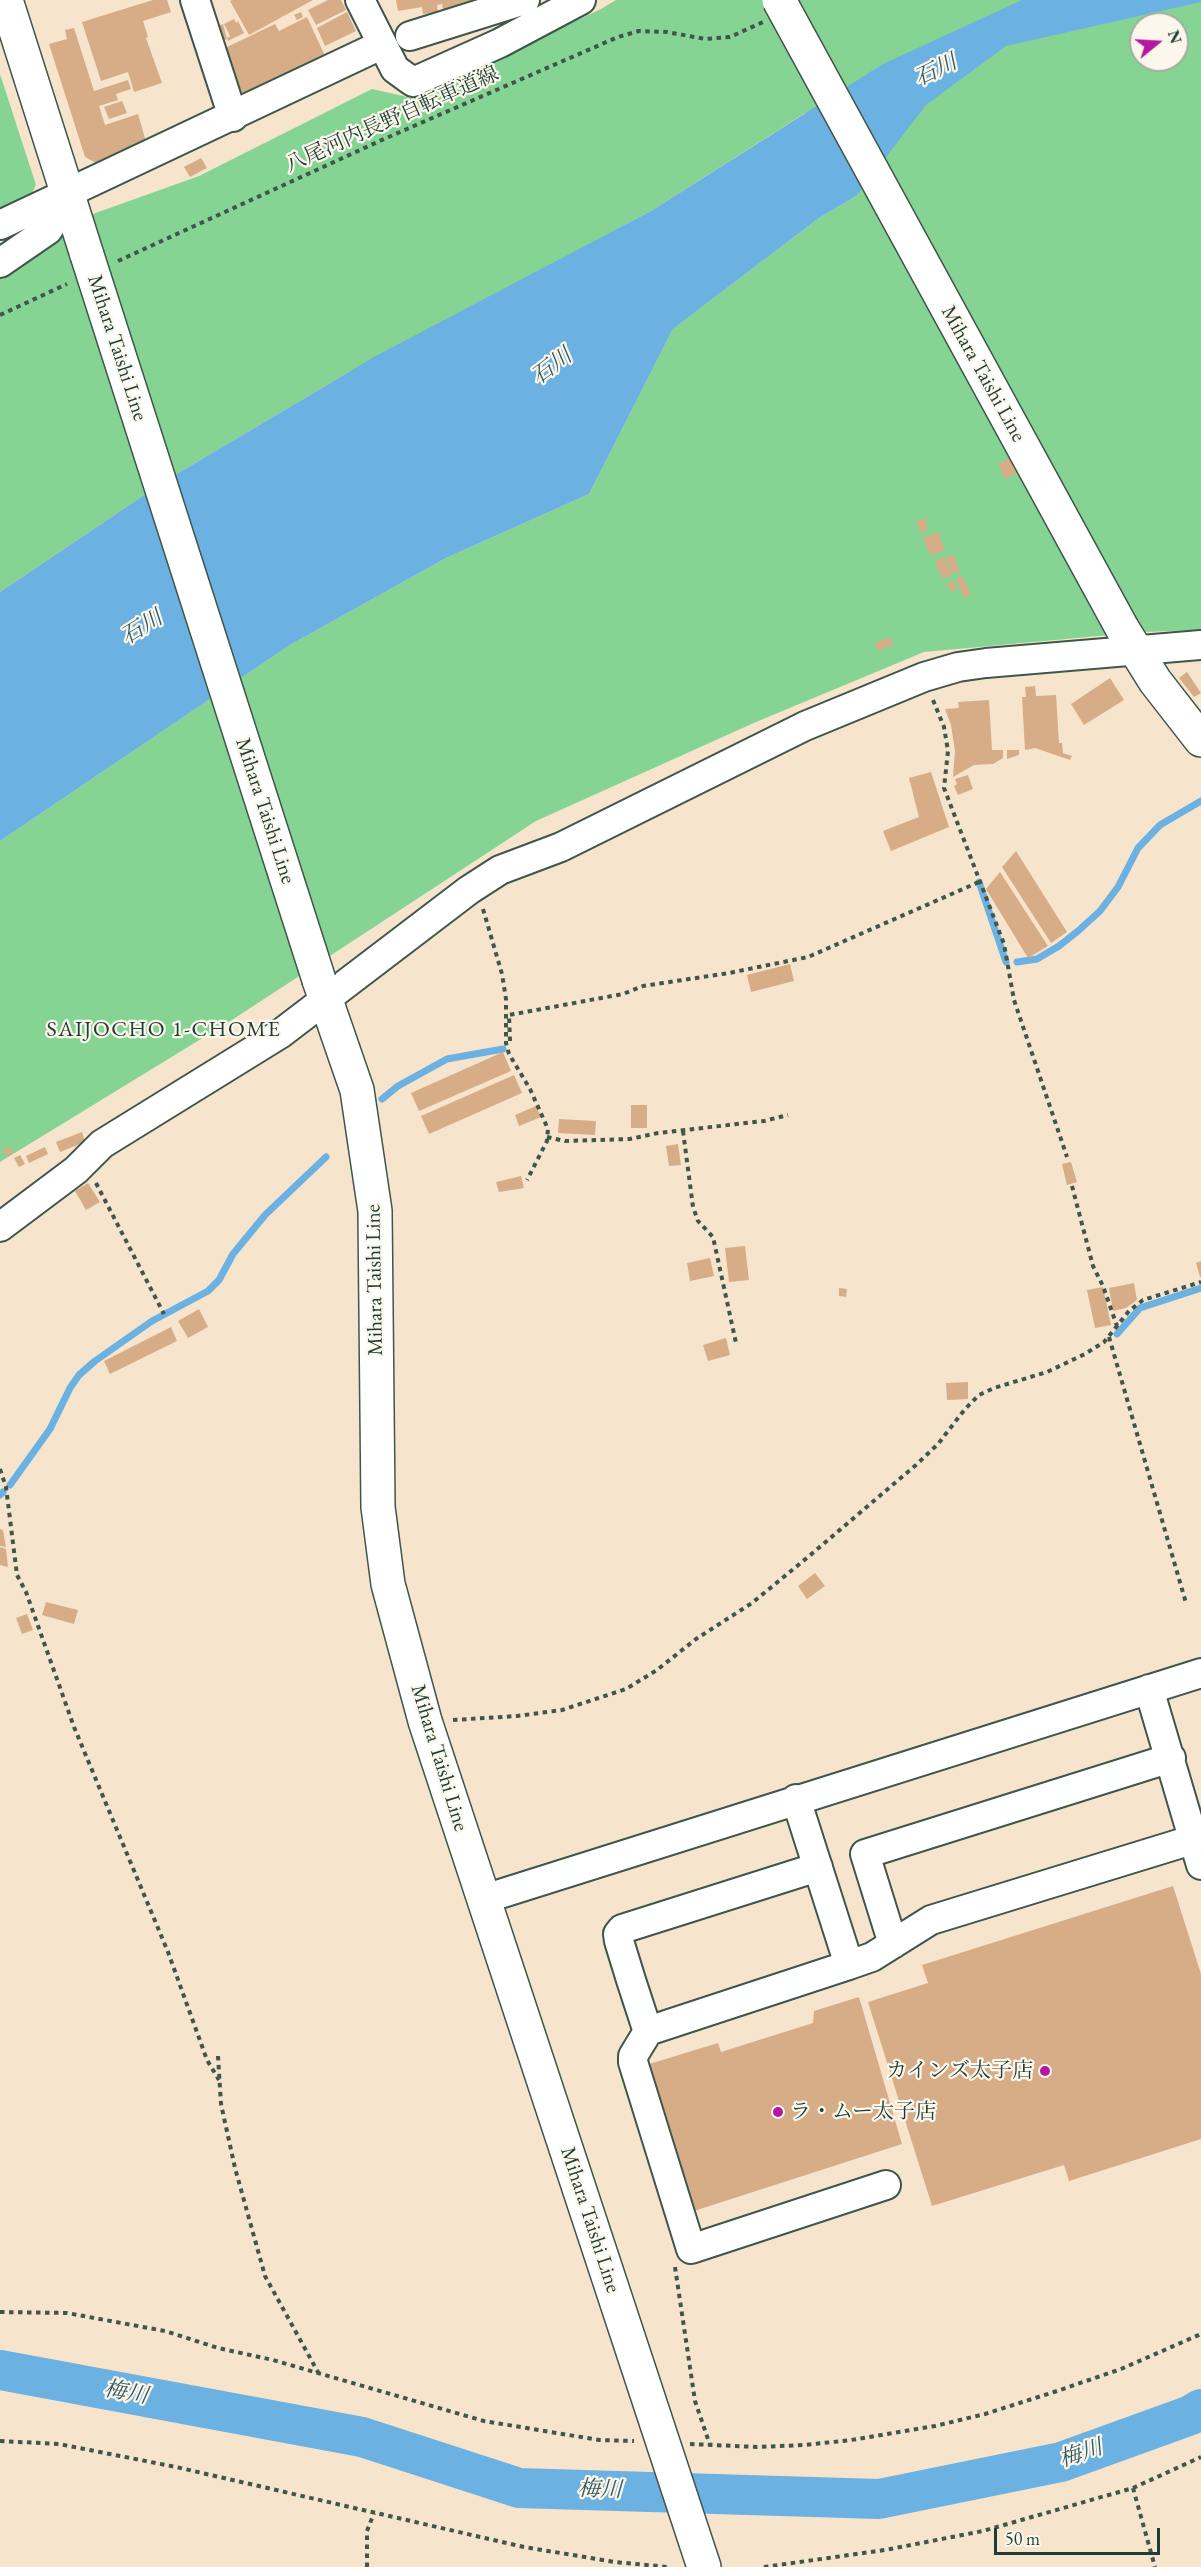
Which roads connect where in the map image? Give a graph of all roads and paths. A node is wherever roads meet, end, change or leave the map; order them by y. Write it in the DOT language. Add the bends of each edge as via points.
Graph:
graph roads {
  1 [pos="6,0"];
  2 [pos="195,0"];
  3 [pos="360,0"];
  4 [pos="525,0"];
  5 [pos="580,0"];
  6 [pos="773,10"];
  7 [pos="410,36"];
  8 [pos="381,45"];
  9 [pos="232,117"];
  10 [pos="69,195"];
  11 [pos="0,225"];
  12 [pos="0,263"];
  13 [pos="93,266"];
  14 [pos="0,315"];
  15 [pos="1128,639"];
  16 [pos="1201,645"];
  17 [pos="924,677"];
  18 [pos="1201,740"];
  19 [pos="980,882"];
  20 [pos="482,904"];
  21 [pos="322,990"];
  22 [pos="510,1041"];
  23 [pos="788,1115"];
  24 [pos="684,1131"];
  25 [pos="547,1137"];
  26 [pos="1067,1157"];
  27 [pos="93,1177"];
  28 [pos="527,1180"];
  29 [pos="1072,1186"];
  30 [pos="0,1227"];
  31 [pos="1201,1282"];
  32 [pos="164,1314"];
  33 [pos="1117,1326"];
  34 [pos="1108,1336"];
  35 [pos="736,1343"];
  36 [pos="0,1469"];
  37 [pos="1186,1603"];
  38 [pos="1201,1673"];
  39 [pos="1149,1689"];
  40 [pos="425,1720"];
  41 [pos="1171,1758"];
  42 [pos="796,1799"];
  43 [pos="1198,1852"];
  44 [pos="818,1867"];
  45 [pos="484,1899"];
  46 [pos="893,1944"];
  47 [pos="849,1965"];
  48 [pos="650,2028"];
  49 [pos="218,2056"];
  50 [pos="219,2080"];
  51 [pos="886,2186"];
  52 [pos="0,2312"];
  53 [pos="1201,2334"];
  54 [pos="319,2374"];
  55 [pos="0,2441"];
  56 [pos="710,2445"];
  57 [pos="664,2447"];
  58 [pos="1201,2457"];
  59 [pos="1133,2488"];
  60 [pos="374,2513"];
  61 [pos="703,2564"];
  62 [pos="367,2567"];
  63 [pos="668,2567"];
  64 [pos="764,2567"];
  65 [pos="1155,2567"];
  1 -- 10 [label="main road, Mihara Taishi Line"];
  2 -- 9 [label="street"];
  3 -- 8 [label="street"];
  4 -- 7 [label="street"];
  5 -- 8 [label="street" via="500,43 413,82 395,69"];
  6 -- 13 [label="path, 八尾河内長野自転車道線" via="730,37 705,39 639,31 618,37"];
  6 -- 15 [label="main road, Mihara Taishi Line, bridge"];
  8 -- 9 [label="street"];
  9 -- 10 [label="street"];
  10 -- 11 [label="street"];
  10 -- 12 [label="street" via="48,230"];
  10 -- 13 [label="main road, Mihara Taishi Line"];
  13 -- 14 [label="path, 八尾河内長野自転車道線"];
  13 -- 21 [label="main road, Mihara Taishi Line, bridge"];
  15 -- 16 [label="street"];
  15 -- 17 [label="street" via="958,666"];
  15 -- 18 [label="main road, Mihara Taishi Line"];
  17 -- 19 [label="path" via="944,727 948,751 944,788"];
  17 -- 21 [label="street" via="805,726 561,848 500,870"];
  19 -- 22 [label="path" via="808,957 509,1015"];
  19 -- 26 [label="path" via="1004,944 1014,1000"];
  20 -- 25 [label="path" via="504,982 509,1054 546,1121"];
  21 -- 30 [label="street" via="280,1034 102,1144 76,1170"];
  21 -- 40 [label="main road, Mihara Taishi Line" via="357,1090 375,1211 378,1507 388,1584"];
  23 -- 24 [label="path"];
  24 -- 25 [label="path" via="630,1139 565,1141"];
  24 -- 35 [label="path" via="693,1207 698,1221 713,1237"];
  25 -- 28 [label="path"];
  27 -- 32 [label="path"];
  29 -- 33 [label="path" via="1093,1266"];
  31 -- 33 [label="path" via="1143,1300"];
  33 -- 34 [label="path"];
  34 -- 37 [label="path"];
  34 -- 40 [label="path" via="1085,1354 1047,1372 979,1395 916,1465 808,1557 752,1603 626,1689 562,1710"];
  36 -- 50 [label="path" via="17,1575 74,1727 168,1952 207,2060"];
  38 -- 39 [label="street"];
  39 -- 41 [label="street"];
  39 -- 42 [label="street"];
  40 -- 45 [label="main road, Mihara Taishi Line"];
  41 -- 43 [label="street"];
  41 -- 46 [label="street" via="865,1854"];
  42 -- 44 [label="street"];
  42 -- 45 [label="street"];
  43 -- 46 [label="street" via="931,1920"];
  44 -- 47 [label="street"];
  44 -- 48 [label="street" via="622,1929 619,1941"];
  45 -- 57 [label="main road, Mihara Taishi Line"];
  46 -- 47 [label="street"];
  47 -- 48 [label="street" via="657,2029"];
  48 -- 51 [label="street" via="633,2062 691,2249"];
  49 -- 50 [label="path"];
  50 -- 54 [label="path" via="235,2168 265,2276"];
  52 -- 54 [label="path" via="67,2313 165,2331"];
  53 -- 56 [label="path" via="1121,2369 985,2414 935,2426 806,2445"];
  54 -- 57 [label="path" via="484,2421"];
  55 -- 60 [label="path" via="70,2446"];
  57 -- 61 [label="main road, Mihara Taishi Line"];
  58 -- 59 [label="path"];
  59 -- 64 [label="path" via="983,2531"];
  59 -- 65 [label="path"];
  60 -- 62 [label="path" via="367,2531"];
  60 -- 63 [label="path" via="524,2547"];
}
